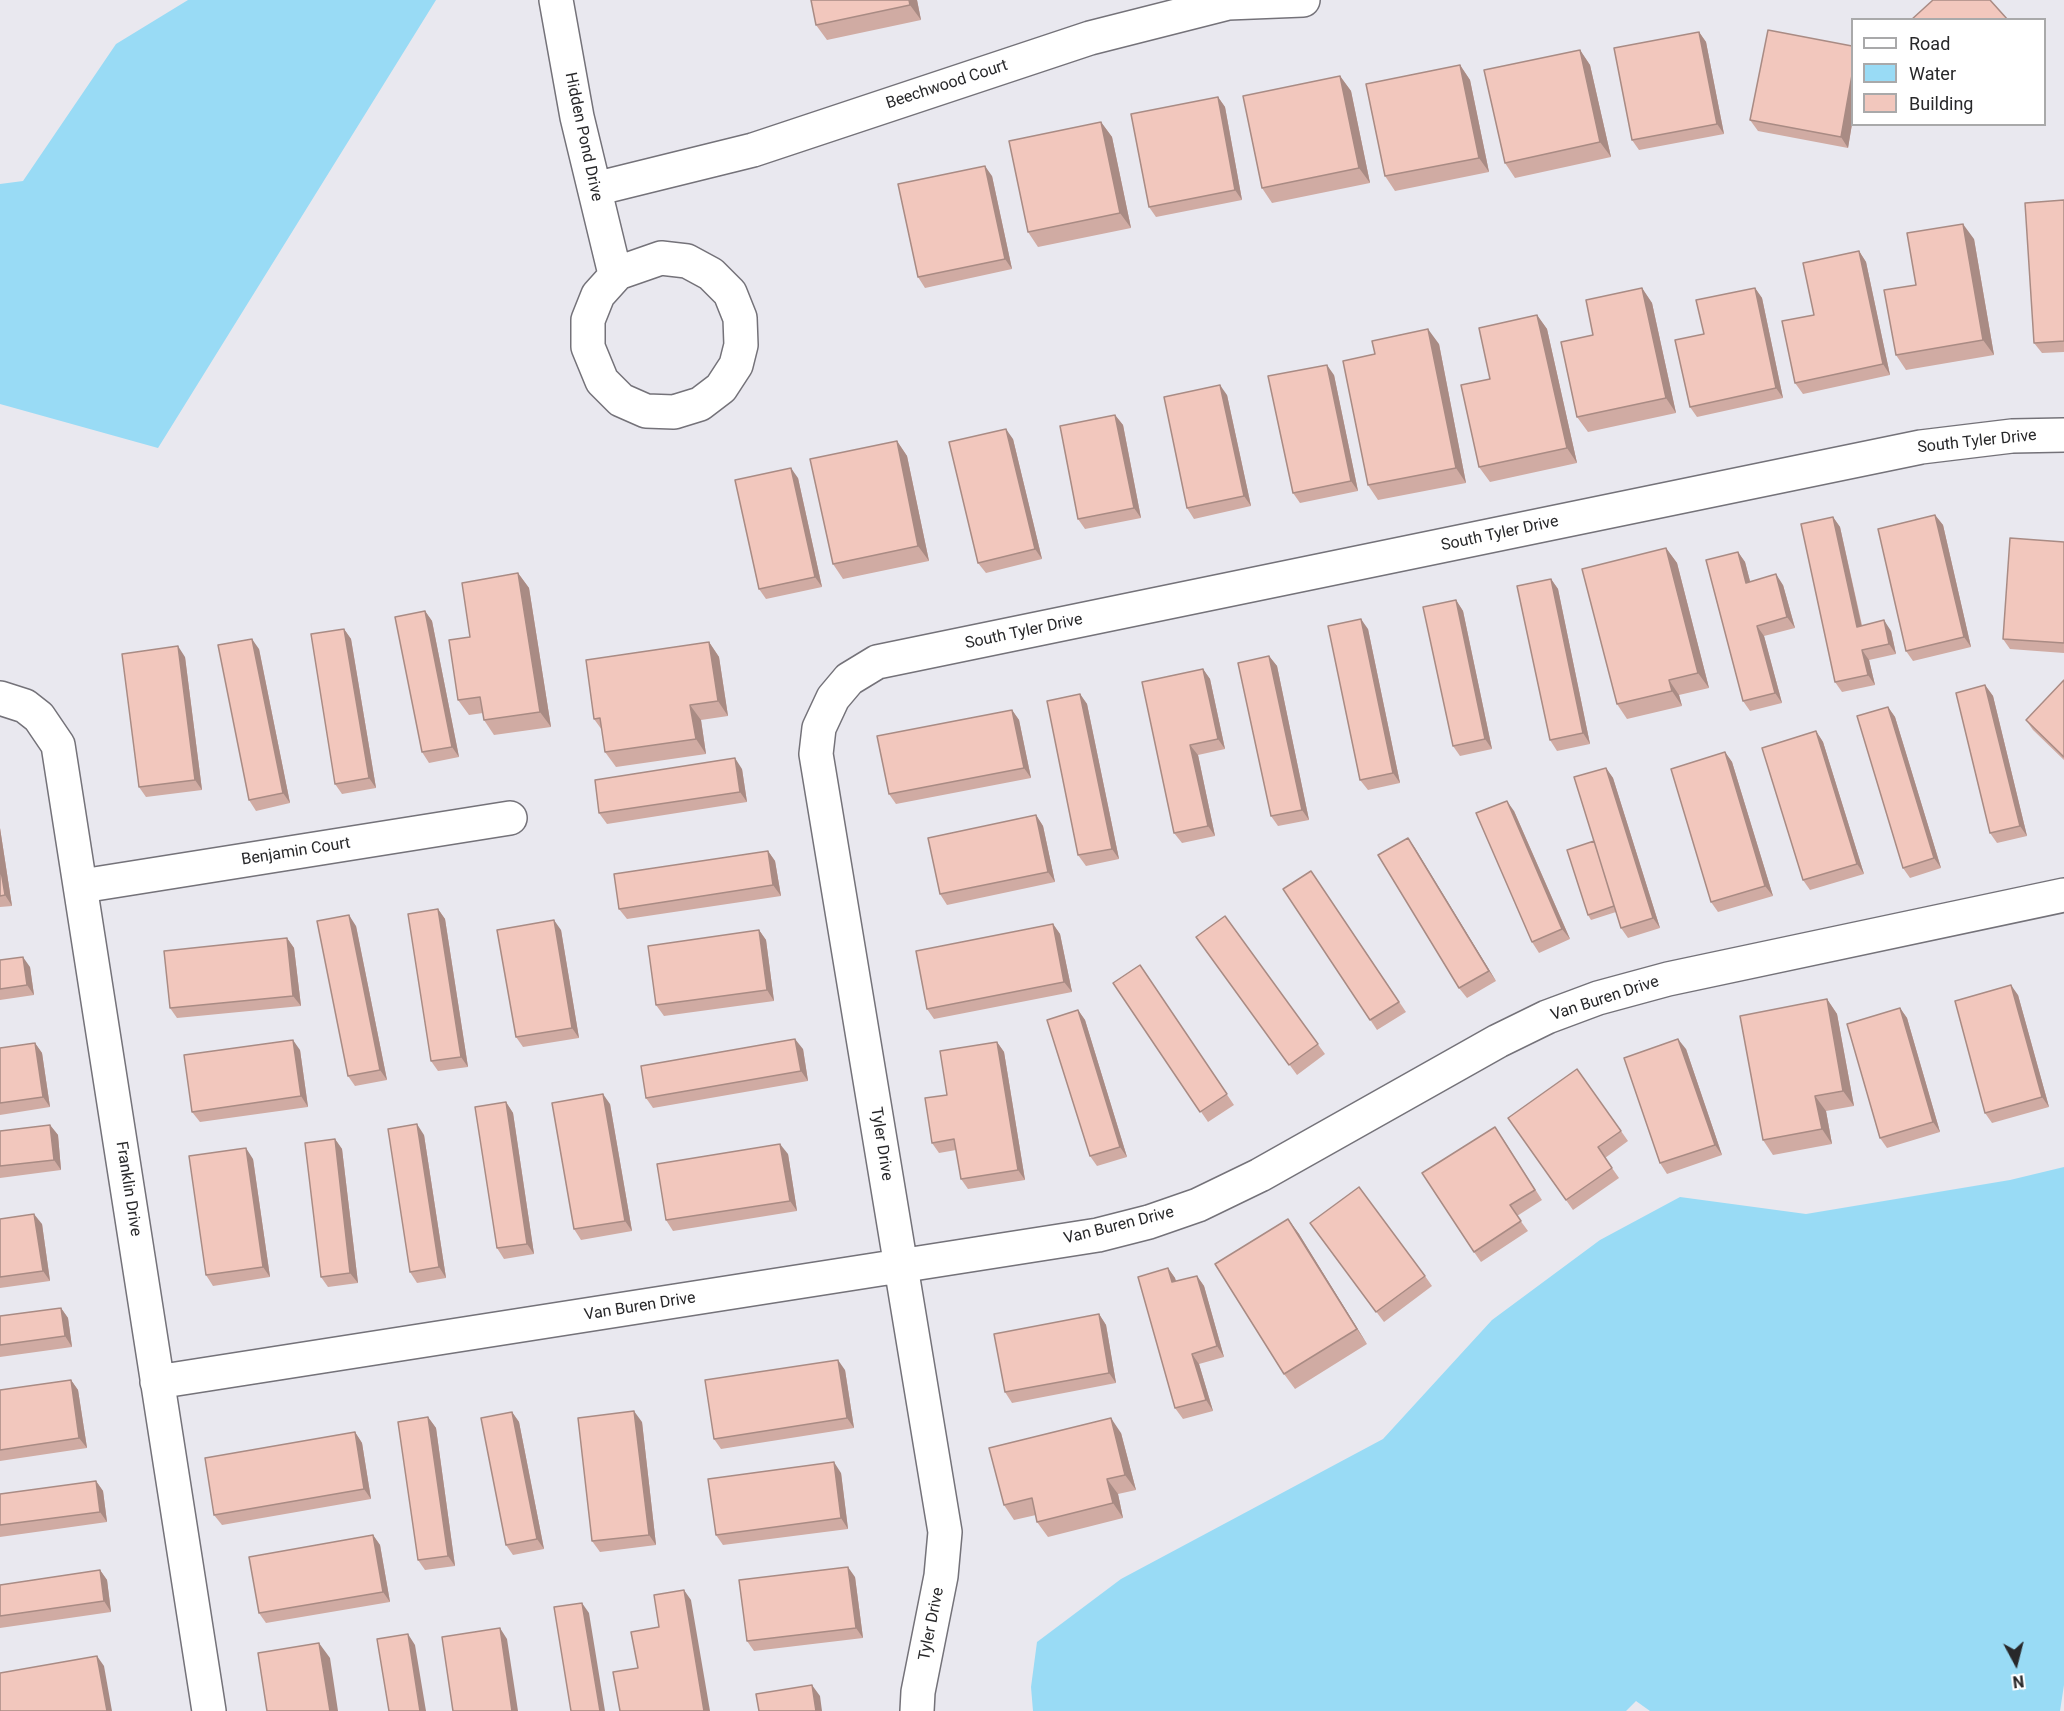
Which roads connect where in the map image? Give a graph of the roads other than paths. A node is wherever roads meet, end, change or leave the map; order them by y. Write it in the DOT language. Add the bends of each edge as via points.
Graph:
graph roads {
  1 [pos="556,0"];
  2 [pos="1303,0"];
  3 [pos="594,189"];
  4 [pos="615,274"];
  5 [pos="2064,435"];
  6 [pos="938,649"];
  7 [pos="0,698"];
  8 [pos="510,818"];
  9 [pos="82,886"];
  10 [pos="2064,895"];
  11 [pos="901,1266"];
  12 [pos="158,1382"];
  13 [pos="209,1711"];
  14 [pos="917,1711"];
  1 -- 3 [label="street, Hidden Pond Drive"];
  2 -- 3 [label="street, Beechwood Court" via="1228,3 1090,38 753,150"];
  3 -- 4 [label="street, Hidden Pond Drive"];
  4 -- 4 [label="street" via="598,295 588,320 588,347 602,381 621,400 646,411 674,412 700,404 722,388 736,365 741,345 740,318 730,293 711,274 687,261 661,258"];
  5 -- 6 [label="street, South Tyler Drive" via="2012,436 1921,447"];
  6 -- 11 [label="street, Tyler Drive" via="877,662 849,679 832,698 819,728 816,754"];
  7 -- 9 [label="street, Franklin Drive" via="25,706 39,717 58,745"];
  8 -- 9 [label="street, Benjamin Court"];
  9 -- 12 [label="street, Franklin Drive"];
  10 -- 11 [label="street, Van Buren Drive" via="1668,979 1598,998 1498,1041 1260,1175 1198,1205 1098,1234"];
  11 -- 12 [label="street, Van Buren Drive"];
  11 -- 14 [label="street, Tyler Drive" via="945,1532"];
  12 -- 13 [label="street, Franklin Drive"];
}
